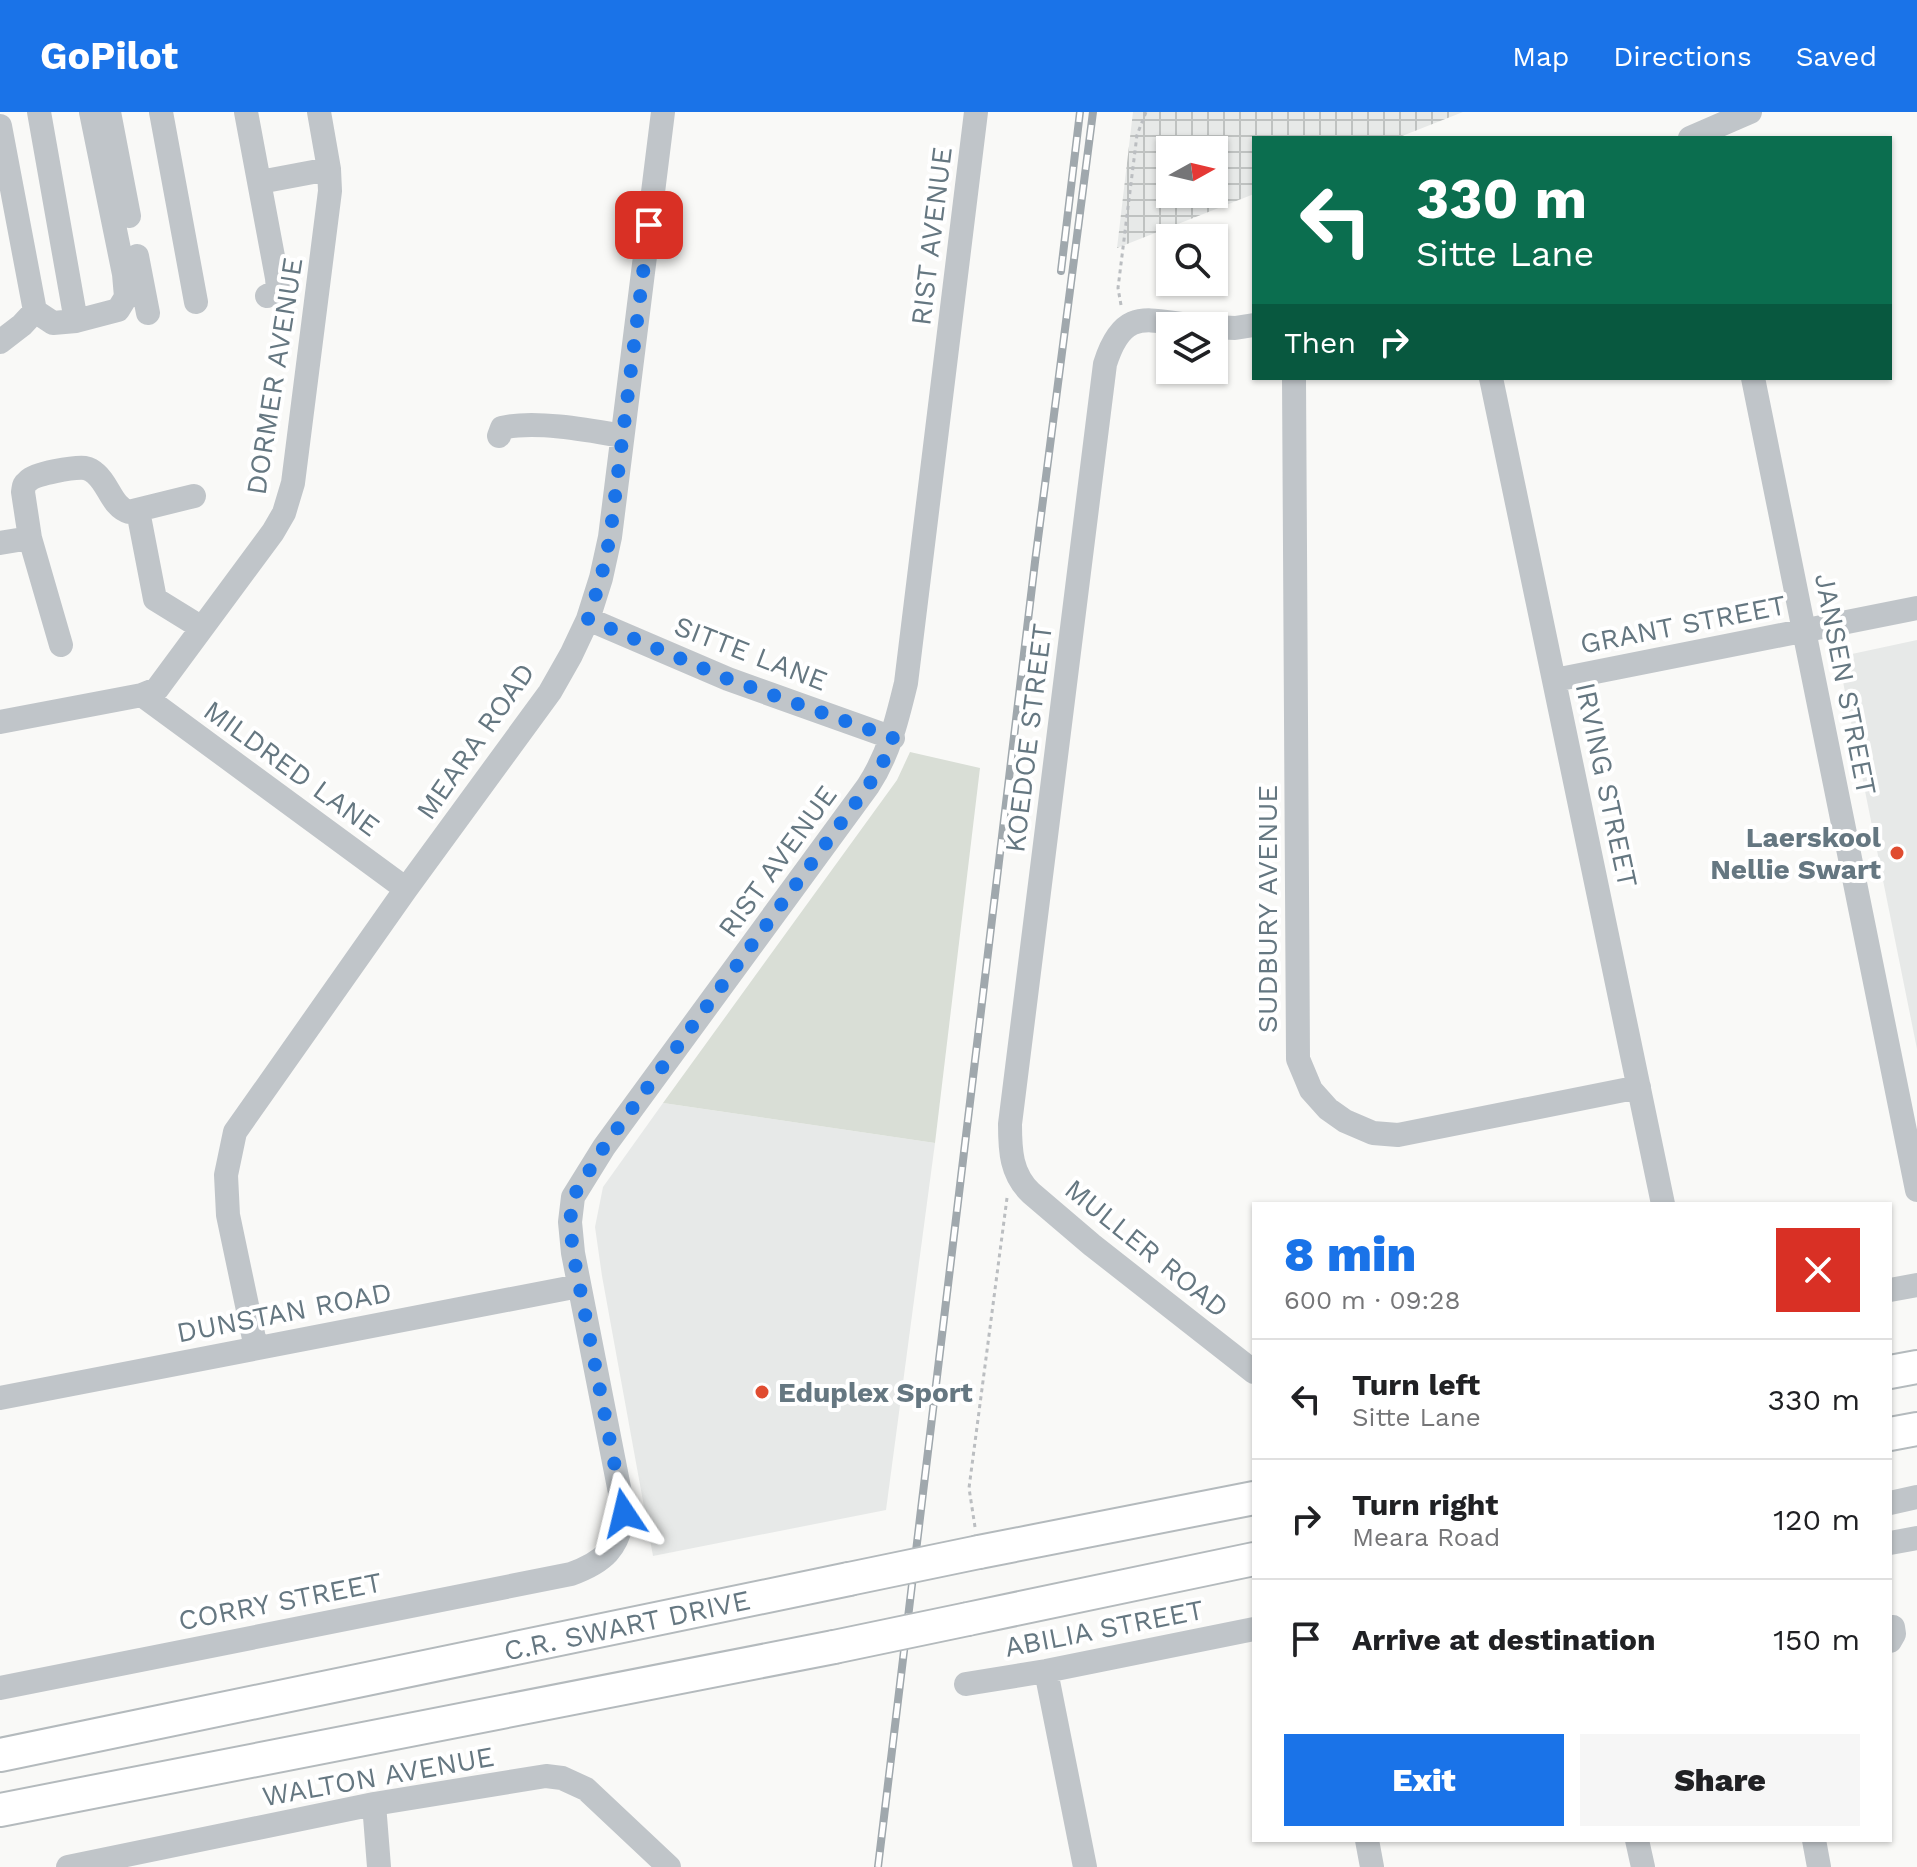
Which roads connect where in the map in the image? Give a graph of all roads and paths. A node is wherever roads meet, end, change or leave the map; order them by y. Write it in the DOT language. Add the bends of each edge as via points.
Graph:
graph roads {
  1 [pos="39,112"];
  2 [pos="91,112"];
  3 [pos="109,112"];
  4 [pos="161,112"];
  5 [pos="246,112"];
  6 [pos="319,112"];
  7 [pos="663,112"];
  8 [pos="976,112"];
  9 [pos="1146,112"];
  10 [pos="1750,112"];
  11 [pos="0,126"];
  12 [pos="1699,136"];
  13 [pos="329,169"];
  14 [pos="260,182"];
  15 [pos="320,279"];
  16 [pos="196,302"];
  17 [pos="35,311"];
  18 [pos="148,313"];
  19 [pos="1156,320"];
  20 [pos="76,321"];
  21 [pos="1252,325"];
  22 [pos="1125,326"];
  23 [pos="1228,328"];
  24 [pos="0,342"];
  25 [pos="1294,380"];
  26 [pos="1491,380"];
  27 [pos="1753,380"];
  28 [pos="499,436"];
  29 [pos="622,436"];
  30 [pos="194,496"];
  31 [pos="138,511"];
  32 [pos="30,538"];
  33 [pos="0,543"];
  34 [pos="1917,608"];
  35 [pos="588,619"];
  36 [pos="202,628"];
  37 [pos="1804,630"];
  38 [pos="61,645"];
  39 [pos="1555,680"];
  40 [pos="142,695"];
  41 [pos="0,722"];
  42 [pos="893,738"];
  43 [pos="406,889"];
  44 [pos="1639,1087"];
  45 [pos="1012,1162"];
  46 [pos="1917,1190"];
  47 [pos="1663,1202"];
  48 [pos="1917,1285"];
  49 [pos="579,1286"];
  50 [pos="1892,1290"];
  51 [pos="256,1348"];
  52 [pos="1917,1367"];
  53 [pos="1252,1370"];
  54 [pos="1892,1372"];
  55 [pos="0,1398"];
  56 [pos="1917,1429"];
  57 [pos="1892,1434"];
  58 [pos="1917,1497"];
  59 [pos="1252,1498"];
  60 [pos="1892,1503"];
  61 [pos="1917,1538"];
  62 [pos="1892,1543"];
  63 [pos="979,1552"];
  64 [pos="1252,1559"];
  65 [pos="571,1574"];
  66 [pos="1252,1629"];
  67 [pos="1046,1671"];
  68 [pos="966,1684"];
  69 [pos="0,1688"];
  70 [pos="0,1755"];
  71 [pos="374,1804"];
  72 [pos="0,1810"];
  73 [pos="1367,1842"];
  74 [pos="1637,1842"];
  75 [pos="1814,1842"];
  76 [pos="68,1867"];
  77 [pos="379,1867"];
  78 [pos="669,1867"];
  79 [pos="1085,1867"];
  80 [pos="1372,1867"];
  81 [pos="1643,1867"];
  82 [pos="1819,1867"];
  1 -- 20 [label="street"];
  2 -- 20 [label="street" via="126,297 118,310"];
  3 -- 18 [label="street"];
  4 -- 16 [label="street"];
  5 -- 14 [label="street"];
  6 -- 13 [label="street, DORMER AVENUE"];
  7 -- 29 [label="street, MEARA ROAD"];
  8 -- 42 [label="street, RIST AVENUE" via="912,639"];
  9 -- 22 [label="path" via="1137,135 1118,288"];
  10 -- 12 [label="street"];
  11 -- 17 [label="street"];
  13 -- 14 [label="street"];
  13 -- 15 [label="street, DORMER AVENUE"];
  14 -- 15 [label="street" via="272,287"];
  15 -- 36 [label="street, DORMER AVENUE" via="290,499 273,532"];
  17 -- 20 [label="street" via="53,323"];
  17 -- 24 [label="street"];
  19 -- 22 [label="street"];
  21 -- 23 [label="street"];
  22 -- 45 [label="street, KOEDOE STREET" via="1105,364 1010,1124"];
  25 -- 44 [label="street, SUDBURY AVENUE" via="1298,1059 1311,1090 1345,1121 1373,1133 1398,1135"];
  26 -- 39 [label="street, IRVING STREET"];
  27 -- 37 [label="street, JANSEN STREET"];
  28 -- 29 [label="street" via="502,428 511,426"];
  29 -- 35 [label="street, MEARA ROAD" via="610,537"];
  30 -- 31 [label="street"];
  31 -- 32 [label="street" via="120,508 90,470 36,476 23,492"];
  31 -- 36 [label="street" via="155,599"];
  32 -- 33 [label="street"];
  32 -- 38 [label="street"];
  34 -- 37 [label="street, GRANT STREET"];
  35 -- 42 [label="street, SITTE LANE" via="728,679"];
  35 -- 43 [label="street, MEARA ROAD" via="550,692"];
  36 -- 40 [label="street, DORMER AVENUE" via="157,689"];
  37 -- 39 [label="street, GRANT STREET"];
  37 -- 46 [label="street, JANSEN STREET"];
  39 -- 44 [label="street, IRVING STREET"];
  40 -- 41 [label="street, DORMER AVENUE"];
  40 -- 43 [label="street, MILDRED LANE"];
  42 -- 49 [label="street, RIST AVENUE" via="868,786 573,1197 570,1222"];
  43 -- 51 [label="street, MEARA ROAD" via="235,1132 226,1175 228,1215"];
  44 -- 47 [label="street, IRVING STREET"];
  45 -- 53 [label="street, MULLER ROAD" via="1031,1193"];
  45 -- 63 [label="path" via="969,1488"];
  48 -- 50 [label="street"];
  49 -- 51 [label="street, DUNSTAN ROAD"];
  49 -- 65 [label="street, RIST AVENUE" via="624,1513 614,1547"];
  51 -- 55 [label="street, DUNSTAN ROAD"];
  52 -- 54 [label="main road"];
  56 -- 57 [label="main road"];
  58 -- 60 [label="street"];
  59 -- 63 [label="main road, C.R. SWART DRIVE"];
  61 -- 62 [label="street"];
  63 -- 70 [label="main road, C.R. SWART DRIVE, bridge"];
  64 -- 72 [label="main road, bridge"];
  65 -- 69 [label="street, CORRY STREET"];
  66 -- 67 [label="street, ABILIA STREET"];
  67 -- 68 [label="street, ABILIA STREET"];
  67 -- 79 [label="street"];
  71 -- 76 [label="street, WALTON AVENUE"];
  71 -- 77 [label="street"];
  71 -- 78 [label="street, WALTON AVENUE" via="539,1777 562,1778 586,1789"];
  73 -- 80 [label="street"];
  74 -- 81 [label="street"];
  75 -- 82 [label="street"];
}
